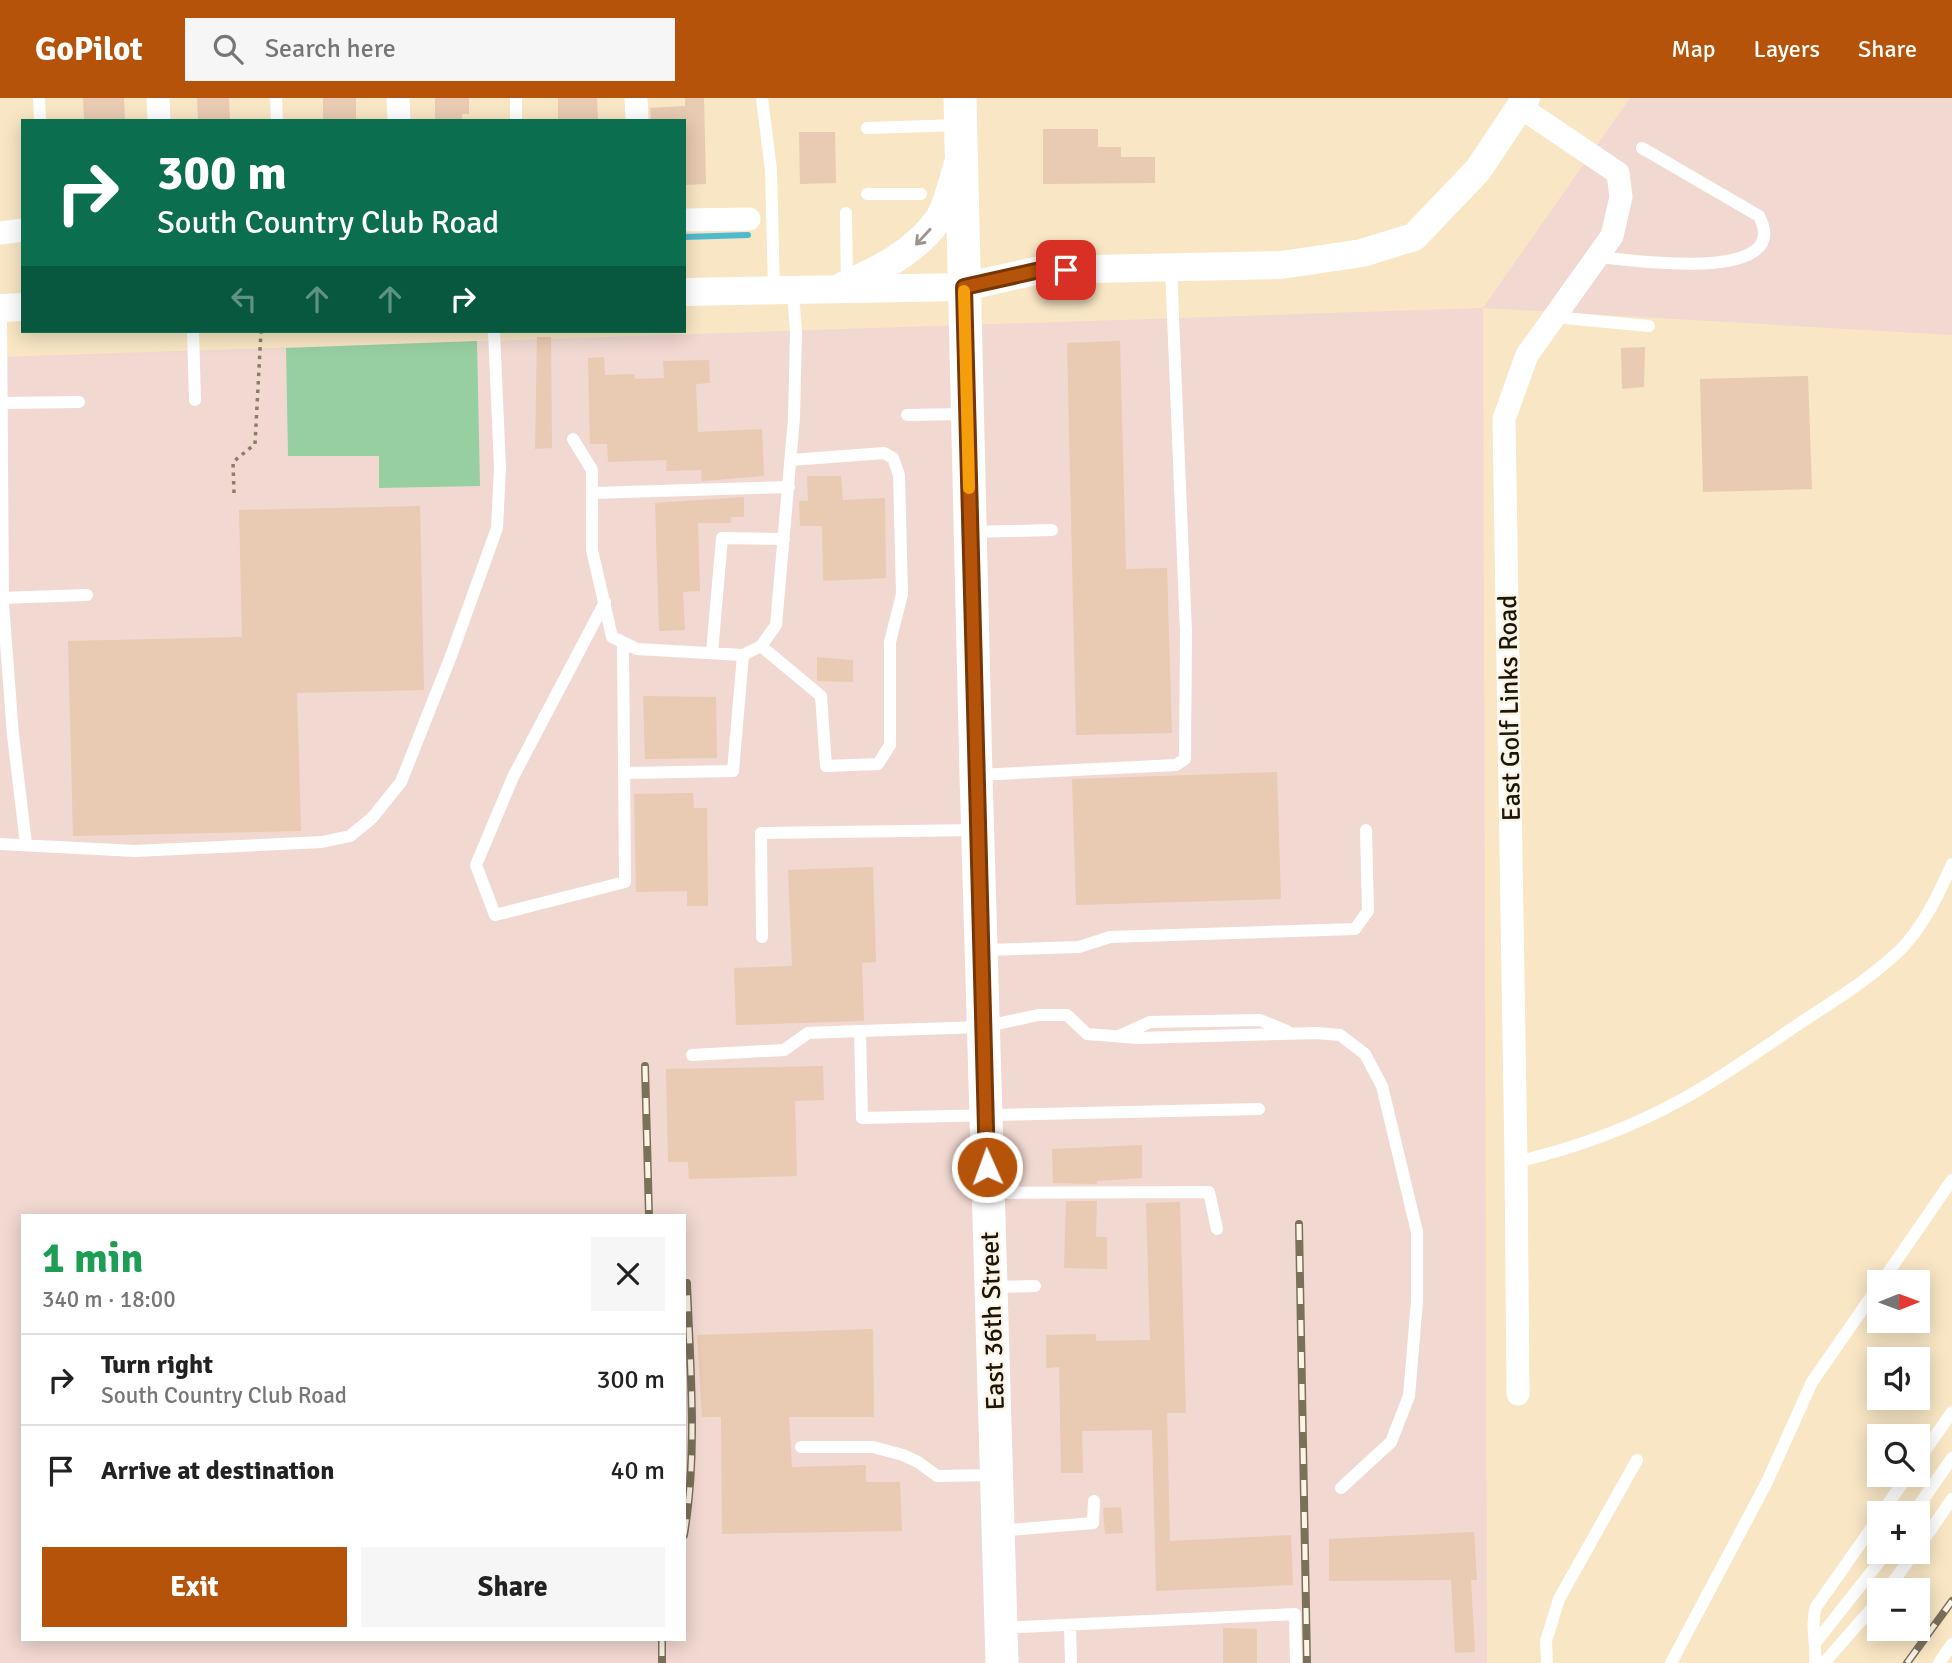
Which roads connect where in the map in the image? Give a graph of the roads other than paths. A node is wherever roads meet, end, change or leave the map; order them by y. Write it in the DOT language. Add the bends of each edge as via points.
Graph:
graph roads {
  1 [pos="39,98"];
  2 [pos="159,98"];
  3 [pos="276,98"];
  4 [pos="398,98"];
  5 [pos="516,98"];
  6 [pos="636,98"];
  7 [pos="762,98"];
  8 [pos="1523,102"];
  9 [pos="40,119"];
  10 [pos="159,119"];
  11 [pos="277,119"];
  12 [pos="399,119"];
  13 [pos="516,119"];
  14 [pos="637,119"];
  15 [pos="961,125"];
  16 [pos="867,128"];
  17 [pos="1642,148"];
  18 [pos="867,194"];
  19 [pos="921,194"];
  20 [pos="846,213"];
  21 [pos="749,219"];
  22 [pos="686,220"];
  23 [pos="21,230"];
  24 [pos="0,233"];
  25 [pos="1598,257"];
  26 [pos="1171,266"];
  27 [pos="841,287"];
  28 [pos="964,287"];
  29 [pos="784,290"];
  30 [pos="686,292"];
  31 [pos="21,307"];
  32 [pos="0,308"];
  33 [pos="1553,317"];
  34 [pos="1649,326"];
  35 [pos="193,333"];
  36 [pos="494,333"];
  37 [pos="195,400"];
  38 [pos="79,402"];
  39 [pos="1,403"];
  40 [pos="967,414"];
  41 [pos="907,415"];
  42 [pos="573,439"];
  43 [pos="791,460"];
  44 [pos="789,487"];
  45 [pos="592,493"];
  46 [pos="1052,530"];
  47 [pos="970,532"];
  48 [pos="784,539"];
  49 [pos="87,596"];
  50 [pos="1,598"];
  51 [pos="605,602"];
  52 [pos="624,643"];
  53 [pos="761,646"];
  54 [pos="712,653"];
  55 [pos="743,655"];
  56 [pos="624,773"];
  57 [pos="976,775"];
  58 [pos="977,830"];
  59 [pos="1366,831"];
  60 [pos="0,844"];
  61 [pos="26,844"];
  62 [pos="1952,864"];
  63 [pos="762,937"];
  64 [pos="981,950"];
  65 [pos="983,1027"];
  66 [pos="860,1031"];
  67 [pos="692,1055"];
  68 [pos="1259,1109"];
  69 [pos="986,1115"];
  70 [pos="1516,1162"];
  71 [pos="1952,1180"];
  72 [pos="988,1193"];
  73 [pos="1217,1229"];
  74 [pos="1890,1270"];
  75 [pos="1035,1286"];
  76 [pos="991,1287"];
  77 [pos="1867,1303"];
  78 [pos="1518,1394"];
  79 [pos="1952,1412"];
  80 [pos="1930,1444"];
  81 [pos="801,1447"];
  82 [pos="1952,1458"];
  83 [pos="1637,1460"];
  84 [pos="996,1475"];
  85 [pos="1340,1488"];
  86 [pos="1952,1499"];
  87 [pos="1094,1501"];
  88 [pos="1922,1501"];
  89 [pos="998,1531"];
  90 [pos="1930,1531"];
  91 [pos="1867,1534"];
  92 [pos="1878,1564"];
  93 [pos="1867,1615"];
  94 [pos="1070,1626"];
  95 [pos="1001,1628"];
  96 [pos="1816,1642"];
  97 [pos="1952,1644"];
  98 [pos="1002,1663"];
  99 [pos="1071,1663"];
  100 [pos="1296,1663"];
  101 [pos="1546,1663"];
  102 [pos="1671,1663"];
  103 [pos="1815,1663"];
  104 [pos="1824,1663"];
  105 [pos="1939,1663"];
  1 -- 9 [label="lane"];
  2 -- 10 [label="street"];
  3 -- 11 [label="lane"];
  4 -- 12 [label="street"];
  5 -- 13 [label="lane"];
  6 -- 14 [label="street"];
  7 -- 29 [label="lane"];
  8 -- 25 [label="street, East Golf Links Road" via="1618,173 1621,197 1612,236"];
  8 -- 26 [label="street" via="1478,170 1414,237 1362,253 1281,265"];
  15 -- 16 [label="lane"];
  15 -- 27 [label="street, one-way" via="940,219 913,248"];
  15 -- 28 [label="main road, East 36th Street"];
  17 -- 25 [label="lane" via="1759,216 1764,243 1746,258 1705,263"];
  18 -- 19 [label="lane"];
  20 -- 27 [label="lane"];
  21 -- 22 [label="street"];
  23 -- 24 [label="street"];
  25 -- 33 [label="street, East Golf Links Road"];
  26 -- 28 [label="street" via="1040,270"];
  26 -- 57 [label="lane" via="1186,632 1185,759 1176,765"];
  27 -- 28 [label="street"];
  27 -- 29 [label="street"];
  28 -- 40 [label="main road, East 36th Street"];
  29 -- 30 [label="street"];
  29 -- 43 [label="lane" via="796,334"];
  31 -- 32 [label="street"];
  32 -- 39 [label="lane"];
  33 -- 34 [label="lane"];
  33 -- 70 [label="street, East Golf Links Road" via="1527,355 1504,419"];
  35 -- 37 [label="lane"];
  36 -- 61 [label="lane" via="497,528 401,782 372,818 350,836 322,842 135,851"];
  38 -- 39 [label="lane"];
  39 -- 50 [label="lane"];
  40 -- 41 [label="lane"];
  40 -- 47 [label="main road, East 36th Street"];
  42 -- 45 [label="lane" via="592,470"];
  43 -- 44 [label="lane"];
  43 -- 53 [label="lane" via="884,453 893,458 899,475 902,594 890,642 890,744 878,764 826,766 821,696"];
  44 -- 45 [label="lane"];
  44 -- 48 [label="lane"];
  45 -- 51 [label="lane" via="592,550"];
  46 -- 47 [label="lane"];
  47 -- 57 [label="main road, East 36th Street"];
  48 -- 53 [label="lane" via="776,625"];
  48 -- 54 [label="lane" via="722,538"];
  49 -- 50 [label="lane"];
  50 -- 61 [label="lane"];
  51 -- 52 [label="lane" via="612,637"];
  51 -- 56 [label="lane" via="513,777 476,865 495,915 625,882"];
  52 -- 54 [label="lane" via="637,649"];
  52 -- 56 [label="lane"];
  53 -- 55 [label="lane"];
  54 -- 55 [label="lane"];
  55 -- 56 [label="lane" via="733,771"];
  57 -- 58 [label="main road, East 36th Street"];
  58 -- 63 [label="lane" via="761,833"];
  58 -- 64 [label="main road, East 36th Street"];
  59 -- 64 [label="lane" via="1368,911 1355,929 1110,937 1079,947"];
  60 -- 61 [label="lane"];
  62 -- 70 [label="lane" via="1914,933 1864,981 1680,1101 1549,1154"];
  64 -- 65 [label="main road, East 36th Street"];
  65 -- 66 [label="lane"];
  65 -- 69 [label="main road, East 36th Street"];
  65 -- 85 [label="lane" via="1038,1015 1067,1015 1087,1034 1138,1038 1340,1035 1366,1054 1382,1086 1417,1232 1417,1301 1409,1396 1391,1442"];
  66 -- 67 [label="lane" via="808,1033 784,1050"];
  66 -- 69 [label="lane" via="862,1118"];
  68 -- 69 [label="lane"];
  69 -- 72 [label="main road, East 36th Street"];
  70 -- 78 [label="street, East Golf Links Road"];
  71 -- 74 [label="lane"];
  72 -- 73 [label="lane" via="1209,1192"];
  72 -- 76 [label="main road, East 36th Street"];
  75 -- 76 [label="lane"];
  76 -- 84 [label="main road, East 36th Street"];
  77 -- 102 [label="lane" via="1812,1382 1767,1482"];
  79 -- 80 [label="lane"];
  81 -- 84 [label="lane" via="873,1447 911,1459 937,1476"];
  82 -- 88 [label="lane"];
  83 -- 101 [label="lane" via="1559,1599 1546,1641"];
  84 -- 89 [label="main road, East 36th Street"];
  86 -- 90 [label="lane"];
  87 -- 89 [label="lane" via="1093,1523"];
  89 -- 95 [label="main road, East 36th Street"];
  91 -- 96 [label="lane" via="1816,1607 1812,1618"];
  92 -- 96 [label="lane"];
  93 -- 104 [label="lane"];
  94 -- 95 [label="lane"];
  94 -- 99 [label="lane"];
  94 -- 100 [label="lane" via="1295,1614"];
  95 -- 98 [label="main road, East 36th Street"];
  96 -- 103 [label="lane"];
  97 -- 105 [label="lane"];
}
